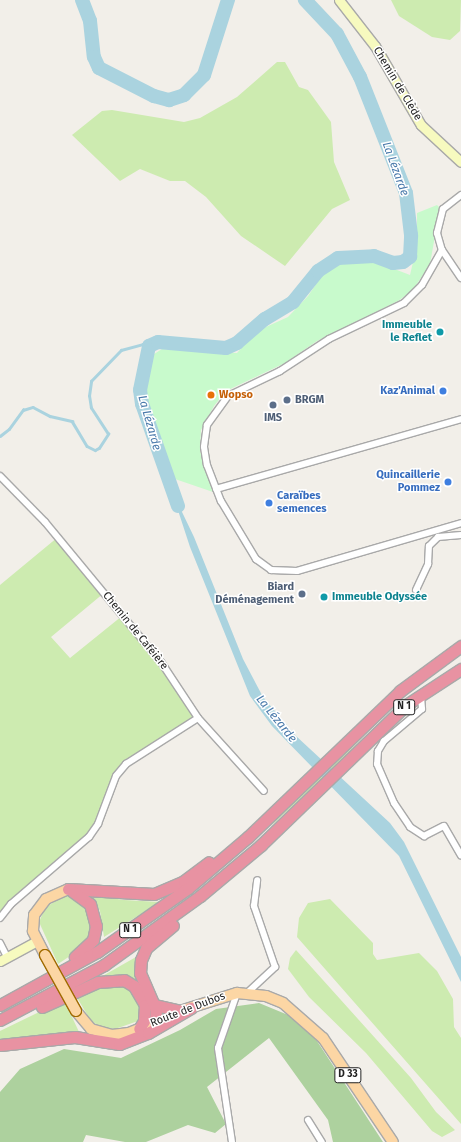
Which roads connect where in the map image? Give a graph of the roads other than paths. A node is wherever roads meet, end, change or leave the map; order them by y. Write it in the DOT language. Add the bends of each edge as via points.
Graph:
graph roads {
  1 [pos="339,0"];
  2 [pos="461,162"];
  3 [pos="459,197"];
  4 [pos="442,250"];
  5 [pos="461,278"];
  6 [pos="461,419"];
  7 [pos="0,476"];
  8 [pos="216,489"];
  9 [pos="461,523"];
  10 [pos="461,535"];
  11 [pos="416,590"];
  12 [pos="461,646"];
  13 [pos="461,654"];
  14 [pos="461,669"];
  15 [pos="461,678"];
  16 [pos="400,691"];
  17 [pos="421,697"];
  18 [pos="406,705"];
  19 [pos="198,718"];
  20 [pos="264,791"];
  21 [pos="275,812"];
  22 [pos="261,845"];
  23 [pos="461,856"];
  24 [pos="257,880"];
  25 [pos="68,889"];
  26 [pos="0,918"];
  27 [pos="37,941"];
  28 [pos="0,943"];
  29 [pos="3,959"];
  30 [pos="242,993"];
  31 [pos="0,1000"];
  32 [pos="0,1005"];
  33 [pos="155,1005"];
  34 [pos="191,1008"];
  35 [pos="180,1011"];
  36 [pos="0,1021"];
  37 [pos="155,1022"];
  38 [pos="138,1029"];
  39 [pos="0,1045"];
  40 [pos="308,1120"];
  41 [pos="232,1142"];
  42 [pos="322,1142"];
  43 [pos="393,1142"];
  1 -- 2 [label="main road, Chemin de Clède" via="375,46 421,125"];
  3 -- 4 [label="street" via="447,204 440,217 437,233"];
  4 -- 5 [label="street"];
  4 -- 8 [label="street" via="422,285 404,303 329,339 280,371 242,388 222,402 207,425 204,447"];
  6 -- 8 [label="street"];
  7 -- 19 [label="street, Chemin de Caféière" via="45,522 161,662"];
  8 -- 9 [label="street" via="256,559 271,570 283,572"];
  10 -- 11 [label="street" via="438,537 429,546 428,564"];
  12 -- 16 [label="highway"];
  13 -- 16 [label="highway, N 1"];
  14 -- 18 [label="highway, N 1"];
  15 -- 17 [label="highway"];
  16 -- 21 [label="highway, N 1"];
  17 -- 18 [label="highway"];
  17 -- 23 [label="street" via="422,708 384,741 378,751 377,764 394,803 410,827 424,836 444,826"];
  18 -- 22 [label="highway, N 1"];
  19 -- 20 [label="street, Chemin de Caféière"];
  19 -- 26 [label="street" via="126,764 116,776 98,824 89,837 11,904"];
  21 -- 25 [label="highway" via="170,889 144,896"];
  21 -- 32 [label="highway, N 1" via="221,862 144,921 97,952"];
  22 -- 33 [label="highway" via="243,868 146,948 140,973"];
  22 -- 36 [label="highway, N 1" via="200,896 104,965"];
  24 -- 30 [label="street" via="254,906 274,959 275,969"];
  25 -- 27 [label="main road, Route de Dubos" via="52,895 38,907 32,922"];
  25 -- 31 [label="highway" via="90,904 96,926 93,940 74,958"];
  27 -- 29 [label="main road"];
  27 -- 38 [label="main road, Route de Dubos, bridge" via="76,1011 91,1029 105,1034 120,1035"];
  28 -- 29 [label="street"];
  30 -- 34 [label="main road, Route de Dubos"];
  30 -- 41 [label="street" via="218,1048"];
  30 -- 43 [label="main road, D 33" via="283,1003 323,1038"];
  33 -- 35 [label="highway"];
  33 -- 37 [label="highway"];
  34 -- 35 [label="main road, Route de Dubos"];
  34 -- 39 [label="highway" via="148,1033 119,1044 75,1038"];
  35 -- 37 [label="main road, Route de Dubos"];
  36 -- 38 [label="highway" via="98,982 114,979 134,986 141,995 146,1012"];
  37 -- 38 [label="main road, Route de Dubos"];
  40 -- 42 [label="street"];
}
